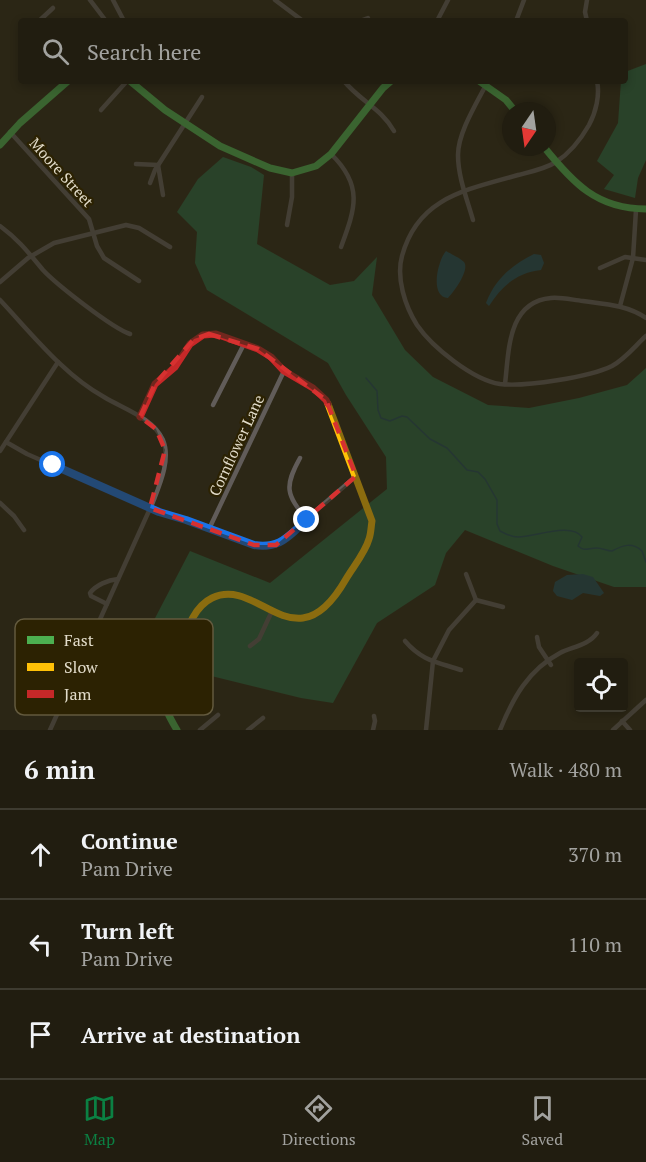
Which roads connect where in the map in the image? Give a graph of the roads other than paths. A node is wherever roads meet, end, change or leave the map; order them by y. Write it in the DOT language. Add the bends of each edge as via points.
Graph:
graph roads {
  1 [pos="90,0"];
  2 [pos="113,0"];
  3 [pos="275,0"];
  4 [pos="448,0"];
  5 [pos="524,0"];
  6 [pos="587,0"];
  7 [pos="53,8"];
  8 [pos="40,18"];
  9 [pos="104,18"];
  10 [pos="122,18"];
  11 [pos="299,18"];
  12 [pos="439,18"];
  13 [pos="517,18"];
  14 [pos="586,18"];
  15 [pos="65,84"];
  16 [pos="126,84"];
  17 [pos="133,84"];
  18 [pos="347,84"];
  19 [pos="387,84"];
  20 [pos="483,84"];
  21 [pos="486,84"];
  22 [pos="597,84"];
  23 [pos="202,97"];
  24 [pos="508,102"];
  25 [pos="370,105"];
  26 [pos="101,110"];
  27 [pos="185,123"];
  28 [pos="394,131"];
  29 [pos="10,132"];
  30 [pos="0,145"];
  31 [pos="331,154"];
  32 [pos="551,156"];
  33 [pos="556,162"];
  34 [pos="136,164"];
  35 [pos="158,165"];
  36 [pos="292,173"];
  37 [pos="150,183"];
  38 [pos="464,190"];
  39 [pos="163,195"];
  40 [pos="646,209"];
  41 [pos="636,210"];
  42 [pos="473,219"];
  43 [pos="287,225"];
  44 [pos="0,226"];
  45 [pos="93,232"];
  46 [pos="170,247"];
  47 [pos="341,247"];
  48 [pos="33,255"];
  49 [pos="633,258"];
  50 [pos="646,260"];
  51 [pos="600,268"];
  52 [pos="139,281"];
  53 [pos="0,282"];
  54 [pos="0,300"];
  55 [pos="621,306"];
  56 [pos="646,318"];
  57 [pos="130,334"];
  58 [pos="646,336"];
  59 [pos="244,344"];
  60 [pos="58,362"];
  61 [pos="284,370"];
  62 [pos="505,384"];
  63 [pos="213,405"];
  64 [pos="140,417"];
  65 [pos="6,442"];
  66 [pos="0,451"];
  67 [pos="300,458"];
  68 [pos="356,477"];
  69 [pos="0,503"];
  70 [pos="150,508"];
  71 [pos="307,520"];
  72 [pos="209,529"];
  73 [pos="24,530"];
  74 [pos="465,574"];
  75 [pos="118,579"];
  76 [pos="476,600"];
  77 [pos="107,604"];
  78 [pos="503,607"];
  79 [pos="272,612"];
  80 [pos="100,619"];
  81 [pos="192,619"];
  82 [pos="597,633"];
  83 [pos="537,637"];
  84 [pos="405,641"];
  85 [pos="250,646"];
  86 [pos="433,661"];
  87 [pos="550,663"];
  88 [pos="461,670"];
  89 [pos="646,700"];
  90 [pos="57,715"];
  91 [pos="168,715"];
  92 [pos="218,715"];
  93 [pos="374,716"];
  94 [pos="263,718"];
  95 [pos="622,721"];
  96 [pos="50,730"];
  97 [pos="177,730"];
  98 [pos="200,730"];
  99 [pos="248,730"];
  100 [pos="373,730"];
  101 [pos="426,730"];
  102 [pos="500,730"];
  103 [pos="613,730"];
  104 [pos="630,730"];
  1 -- 9 [label="street"];
  2 -- 10 [label="street"];
  3 -- 11 [label="street"];
  4 -- 12 [label="street"];
  5 -- 13 [label="street"];
  6 -- 14 [label="street"];
  7 -- 8 [label="street"];
  15 -- 29 [label="street"];
  16 -- 26 [label="street"];
  17 -- 27 [label="street"];
  18 -- 25 [label="street"];
  19 -- 25 [label="street"];
  20 -- 38 [label="street" via="460,140 458,155"];
  21 -- 24 [label="street"];
  22 -- 33 [label="street" via="594,116 582,138"];
  23 -- 27 [label="street"];
  25 -- 28 [label="street" via="385,116"];
  25 -- 31 [label="street"];
  27 -- 35 [label="street"];
  27 -- 36 [label="street" via="220,146 270,168"];
  29 -- 30 [label="street"];
  29 -- 45 [label="street, Moore Street" via="89,219"];
  31 -- 36 [label="street" via="315,166"];
  31 -- 47 [label="street" via="349,176 354,194 354,208"];
  32 -- 33 [label="street"];
  33 -- 38 [label="street"];
  33 -- 41 [label="street" via="587,193 612,205"];
  34 -- 35 [label="street"];
  35 -- 37 [label="street"];
  35 -- 39 [label="street"];
  36 -- 43 [label="street"];
  38 -- 42 [label="street"];
  38 -- 62 [label="street" via="432,207 415,226 400,265 401,285 411,316 425,337 474,375"];
  40 -- 41 [label="street"];
  41 -- 49 [label="street"];
  44 -- 48 [label="street"];
  45 -- 46 [label="street" via="129,225"];
  45 -- 48 [label="street" via="54,243"];
  45 -- 52 [label="street, Moore Street" via="104,258"];
  48 -- 53 [label="street"];
  48 -- 57 [label="street" via="61,286"];
  49 -- 50 [label="street"];
  49 -- 51 [label="street" via="619,259"];
  49 -- 55 [label="street"];
  54 -- 60 [label="street"];
  55 -- 56 [label="street"];
  55 -- 62 [label="street" via="554,298 532,304 519,315 512,330"];
  58 -- 62 [label="street" via="622,359 597,372"];
  59 -- 61 [label="street" via="271,357"];
  59 -- 63 [label="street"];
  59 -- 64 [label="street" via="209,334 194,339 175,367 155,384"];
  60 -- 64 [label="street" via="94,392"];
  60 -- 65 [label="street"];
  61 -- 68 [label="street" via="326,400"];
  61 -- 72 [label="street, Cornflower Lane"];
  64 -- 70 [label="street" via="156,429 165,450 160,484"];
  65 -- 66 [label="street"];
  65 -- 70 [label="street"];
  67 -- 71 [label="street" via="291,474 288,494"];
  68 -- 71 [label="street"];
  68 -- 79 [label="street" via="373,527 330,605 303,618"];
  69 -- 73 [label="street"];
  70 -- 72 [label="street"];
  70 -- 75 [label="street"];
  71 -- 72 [label="street" via="276,545 266,547"];
  74 -- 76 [label="street"];
  75 -- 77 [label="street"];
  75 -- 77 [label="street" via="96,587 90,594"];
  76 -- 78 [label="street"];
  76 -- 86 [label="street" via="449,630"];
  77 -- 80 [label="street"];
  79 -- 81 [label="street" via="237,595 217,595 203,603"];
  79 -- 85 [label="street" via="259,639"];
  82 -- 87 [label="street"];
  83 -- 87 [label="street"];
  84 -- 86 [label="street" via="415,653"];
  86 -- 88 [label="street"];
  86 -- 101 [label="street"];
  87 -- 102 [label="street" via="521,687"];
  89 -- 95 [label="street"];
  90 -- 96 [label="street"];
  91 -- 97 [label="street"];
  92 -- 98 [label="street"];
  93 -- 100 [label="street"];
  94 -- 99 [label="street"];
  95 -- 103 [label="street"];
  95 -- 104 [label="street"];
}
